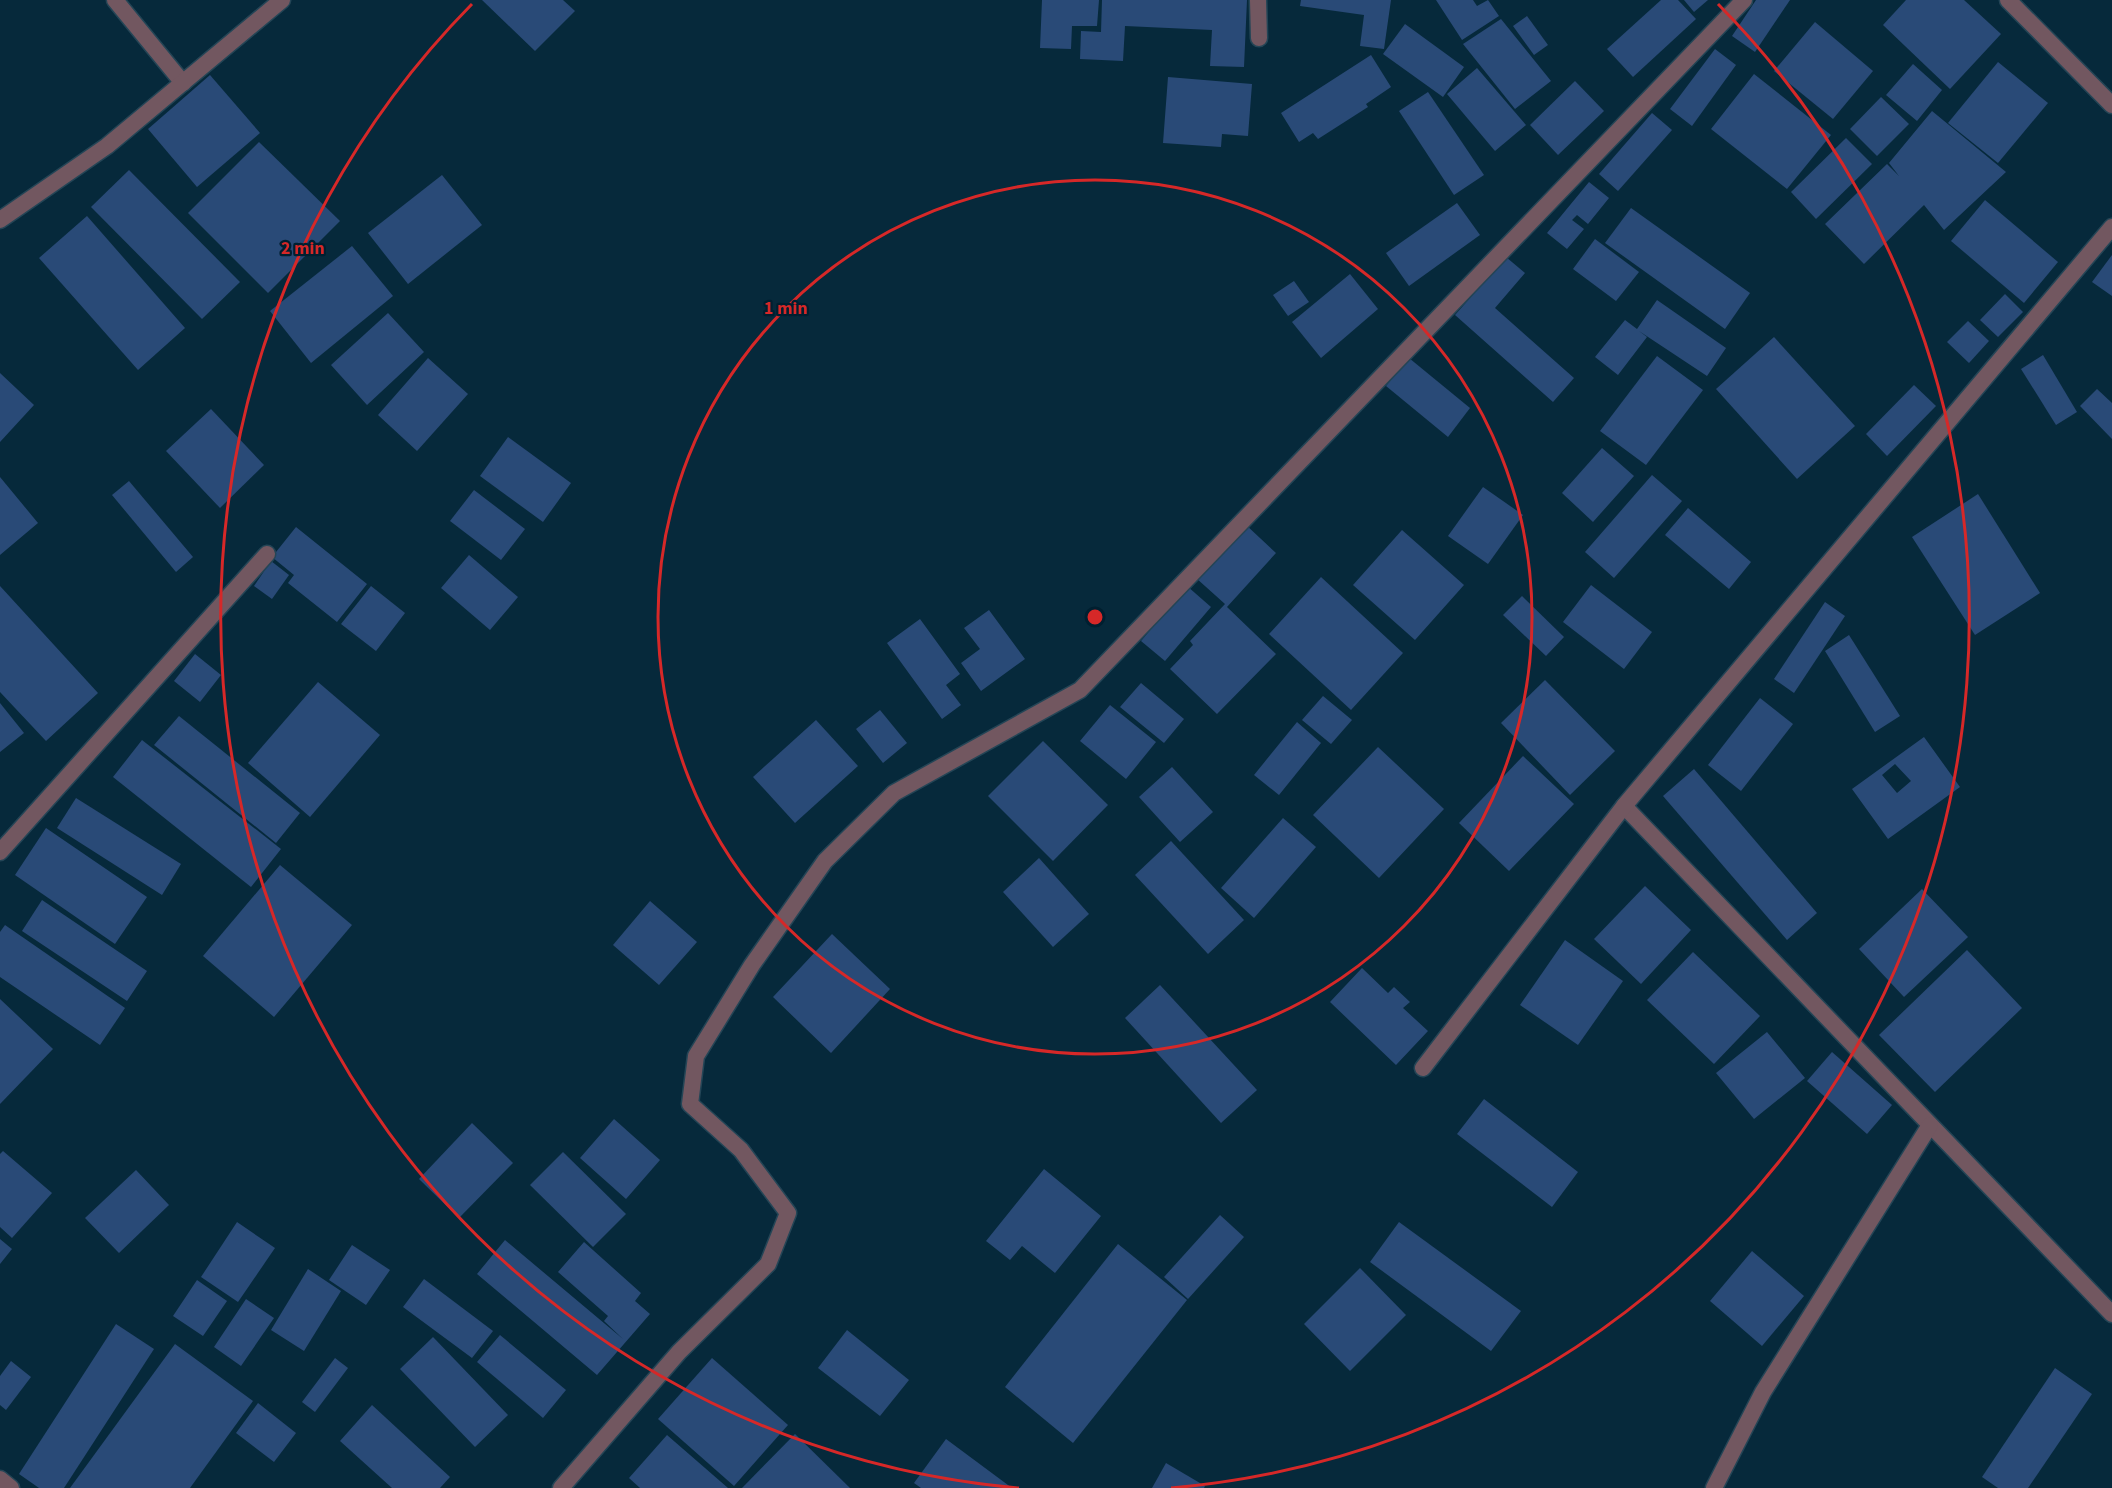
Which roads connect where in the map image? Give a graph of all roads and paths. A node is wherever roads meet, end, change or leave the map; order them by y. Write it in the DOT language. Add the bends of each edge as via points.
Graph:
graph roads {
  1 [pos="115,0"];
  2 [pos="282,0"];
  3 [pos="1258,0"];
  4 [pos="1744,0"];
  5 [pos="2008,0"];
  6 [pos="1259,38"];
  7 [pos="183,82"];
  8 [pos="2112,105"];
  9 [pos="0,220"];
  10 [pos="2112,227"];
  11 [pos="267,554"];
  12 [pos="1624,806"];
  13 [pos="0,852"];
  14 [pos="1423,1068"];
  15 [pos="1930,1125"];
  16 [pos="2112,1314"];
  17 [pos="0,1479"];
  18 [pos="11,1488"];
  19 [pos="561,1488"];
  20 [pos="1714,1488"];
  1 -- 7 [label="street"];
  2 -- 7 [label="street"];
  3 -- 6 [label="street"];
  4 -- 19 [label="street" via="1080,690 894,793 825,861 696,1056 690,1104 741,1150 788,1214 768,1264 679,1352"];
  5 -- 8 [label="street"];
  7 -- 9 [label="street" via="107,146"];
  10 -- 12 [label="street"];
  11 -- 13 [label="street"];
  12 -- 14 [label="street"];
  12 -- 15 [label="street"];
  15 -- 16 [label="street"];
  15 -- 20 [label="street" via="1763,1392"];
  17 -- 18 [label="street"];
}
